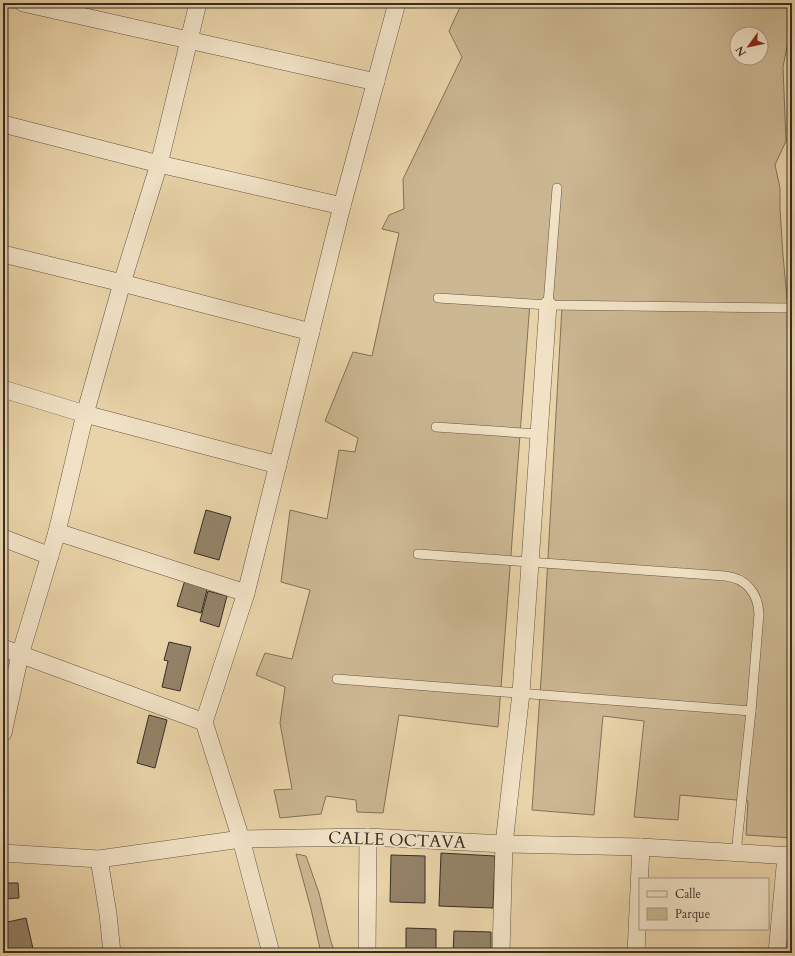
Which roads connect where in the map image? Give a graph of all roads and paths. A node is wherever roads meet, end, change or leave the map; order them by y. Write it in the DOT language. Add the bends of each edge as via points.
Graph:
graph roads {
  1 [pos="23,3"];
  2 [pos="198,3"];
  3 [pos="397,3"];
  4 [pos="189,39"];
  5 [pos="376,82"];
  6 [pos="3,124"];
  7 [pos="159,164"];
  8 [pos="558,188"];
  9 [pos="342,206"];
  10 [pos="3,254"];
  11 [pos="122,282"];
  12 [pos="438,298"];
  13 [pos="548,305"];
  14 [pos="792,308"];
  15 [pos="311,332"];
  16 [pos="3,390"];
  17 [pos="85,414"];
  18 [pos="436,427"];
  19 [pos="539,434"];
  20 [pos="278,464"];
  21 [pos="57,532"];
  22 [pos="3,538"];
  23 [pos="418,554"];
  24 [pos="50,556"];
  25 [pos="530,563"];
  26 [pos="246,593"];
  27 [pos="3,648"];
  28 [pos="20,655"];
  29 [pos="337,679"];
  30 [pos="521,693"];
  31 [pos="751,711"];
  32 [pos="204,722"];
  33 [pos="3,733"];
  34 [pos="368,837"];
  35 [pos="241,839"];
  36 [pos="504,844"];
  37 [pos="641,847"];
  38 [pos="3,852"];
  39 [pos="736,853"];
  40 [pos="789,856"];
  41 [pos="99,859"];
  42 [pos="640,878"];
  43 [pos="639,889"];
  44 [pos="112,953"];
  45 [pos="271,953"];
  46 [pos="367,953"];
  47 [pos="501,953"];
  48 [pos="636,953"];
  49 [pos="777,953"];
  1 -- 4 [label="street"];
  2 -- 4 [label="street"];
  3 -- 5 [label="street"];
  4 -- 5 [label="street"];
  4 -- 7 [label="street"];
  5 -- 9 [label="street"];
  6 -- 7 [label="street"];
  7 -- 9 [label="street"];
  7 -- 11 [label="street"];
  8 -- 13 [label="lane"];
  9 -- 15 [label="street"];
  10 -- 11 [label="street"];
  11 -- 15 [label="street"];
  11 -- 17 [label="street"];
  12 -- 13 [label="lane"];
  13 -- 14 [label="lane"];
  13 -- 19 [label="street"];
  15 -- 20 [label="street"];
  16 -- 17 [label="street"];
  17 -- 20 [label="street"];
  17 -- 21 [label="street"];
  18 -- 19 [label="lane"];
  19 -- 25 [label="street"];
  20 -- 26 [label="street"];
  21 -- 24 [label="street"];
  21 -- 26 [label="street"];
  22 -- 24 [label="street"];
  23 -- 25 [label="lane"];
  24 -- 28 [label="street"];
  25 -- 30 [label="street"];
  25 -- 31 [label="lane" via="732,576 745,582 754,593 759,614"];
  26 -- 32 [label="street"];
  27 -- 28 [label="street"];
  28 -- 32 [label="street"];
  28 -- 33 [label="street"];
  29 -- 30 [label="lane"];
  30 -- 31 [label="lane"];
  30 -- 36 [label="street"];
  31 -- 39 [label="lane"];
  32 -- 35 [label="street"];
  34 -- 35 [label="street, CALLE OCTAVA"];
  34 -- 36 [label="street, CALLE OCTAVA"];
  34 -- 46 [label="street"];
  35 -- 41 [label="street, CALLE OCTAVA"];
  35 -- 45 [label="street"];
  36 -- 37 [label="street, CALLE OCTAVA"];
  36 -- 47 [label="street"];
  37 -- 39 [label="street, CALLE OCTAVA"];
  37 -- 42 [label="street"];
  38 -- 41 [label="street, CALLE OCTAVA"];
  39 -- 40 [label="street, CALLE OCTAVA"];
  40 -- 49 [label="street"];
  41 -- 44 [label="street"];
  43 -- 48 [label="street"];
}
